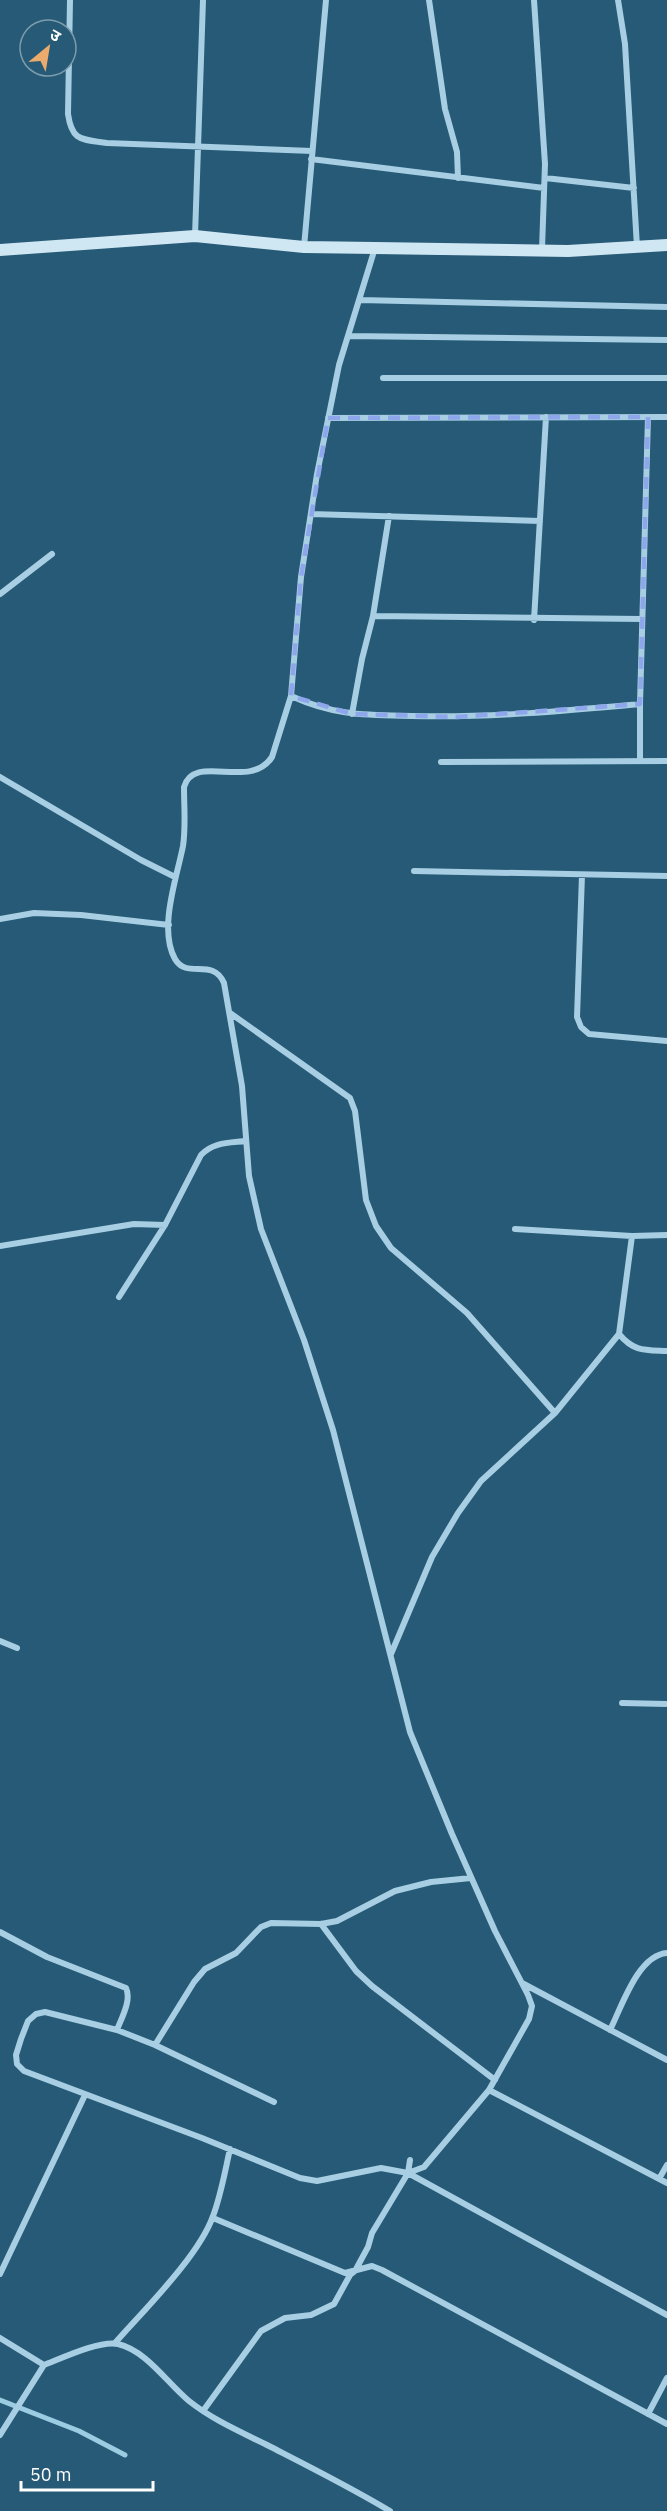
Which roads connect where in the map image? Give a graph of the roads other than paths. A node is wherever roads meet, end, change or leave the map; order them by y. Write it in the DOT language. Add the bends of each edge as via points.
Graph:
graph roads {
  1 [pos="70,0"];
  2 [pos="203,0"];
  3 [pos="326,0"];
  4 [pos="429,0"];
  5 [pos="534,0"];
  6 [pos="618,0"];
  7 [pos="200,145"];
  8 [pos="312,151"];
  9 [pos="311,159"];
  10 [pos="458,178"];
  11 [pos="545,178"];
  12 [pos="544,188"];
  13 [pos="634,188"];
  14 [pos="195,236"];
  15 [pos="667,244"];
  16 [pos="304,247"];
  17 [pos="637,247"];
  18 [pos="375,248"];
  19 [pos="542,249"];
  20 [pos="0,250"];
  21 [pos="360,300"];
  22 [pos="667,307"];
  23 [pos="348,336"];
  24 [pos="667,340"];
  25 [pos="383,378"];
  26 [pos="667,378"];
  27 [pos="546,417"];
  28 [pos="648,417"];
  29 [pos="667,417"];
  30 [pos="328,418"];
  31 [pos="311,514"];
  32 [pos="389,516"];
  33 [pos="540,521"];
  34 [pos="52,554"];
  35 [pos="0,594"];
  36 [pos="373,616"];
  37 [pos="642,619"];
  38 [pos="534,620"];
  39 [pos="291,696"];
  40 [pos="640,704"];
  41 [pos="352,714"];
  42 [pos="640,761"];
  43 [pos="667,761"];
  44 [pos="441,762"];
  45 [pos="0,777"];
  46 [pos="414,871"];
  47 [pos="582,875"];
  48 [pos="667,876"];
  49 [pos="176,877"];
  50 [pos="0,920"];
  51 [pos="169,925"];
  52 [pos="230,1013"];
  53 [pos="667,1041"];
  54 [pos="246,1141"];
  55 [pos="165,1225"];
  56 [pos="515,1229"];
  57 [pos="667,1235"];
  58 [pos="632,1236"];
  59 [pos="0,1246"];
  60 [pos="119,1297"];
  61 [pos="619,1334"];
  62 [pos="667,1351"];
  63 [pos="555,1413"];
  64 [pos="0,1641"];
  65 [pos="16,1648"];
  66 [pos="391,1654"];
  67 [pos="622,1703"];
  68 [pos="667,1704"];
  69 [pos="471,1878"];
  70 [pos="321,1924"];
  71 [pos="0,1932"];
  72 [pos="667,1953"];
  73 [pos="521,1982"];
  74 [pos="117,2030"];
  75 [pos="610,2030"];
  76 [pos="155,2045"];
  77 [pos="667,2060"];
  78 [pos="495,2080"];
  79 [pos="489,2090"];
  80 [pos="85,2095"];
  81 [pos="274,2102"];
  82 [pos="230,2149"];
  83 [pos="410,2160"];
  84 [pos="667,2165"];
  85 [pos="408,2173"];
  86 [pos="659,2179"];
  87 [pos="667,2183"];
  88 [pos="213,2218"];
  89 [pos="355,2271"];
  90 [pos="0,2274"];
  91 [pos="667,2315"];
  92 [pos="0,2338"];
  93 [pos="115,2343"];
  94 [pos="44,2365"];
  95 [pos="667,2378"];
  96 [pos="203,2411"];
  97 [pos="648,2414"];
  98 [pos="667,2424"];
  99 [pos="0,2435"];
  100 [pos="390,2511"];
  1 -- 7 [label="street" via="70,129 84,140 107,143"];
  2 -- 7 [label="street"];
  3 -- 8 [label="street"];
  4 -- 10 [label="street" via="445,108 457,152"];
  5 -- 11 [label="street"];
  6 -- 13 [label="street" via="625,44"];
  7 -- 8 [label="street"];
  7 -- 14 [label="street"];
  8 -- 9 [label="street"];
  9 -- 10 [label="street"];
  9 -- 16 [label="street"];
  10 -- 12 [label="street"];
  11 -- 12 [label="street"];
  11 -- 13 [label="street"];
  12 -- 19 [label="street"];
  13 -- 17 [label="street"];
  14 -- 16 [label="street"];
  14 -- 20 [label="street"];
  15 -- 17 [label="street"];
  16 -- 18 [label="street"];
  17 -- 19 [label="street"];
  18 -- 19 [label="street"];
  18 -- 21 [label="street"];
  21 -- 22 [label="street"];
  21 -- 23 [label="street"];
  23 -- 24 [label="street"];
  23 -- 30 [label="street"];
  25 -- 26 [label="street"];
  27 -- 28 [label="street"];
  27 -- 30 [label="street"];
  27 -- 33 [label="street"];
  28 -- 29 [label="street"];
  28 -- 37 [label="street"];
  30 -- 31 [label="street"];
  31 -- 32 [label="street"];
  31 -- 39 [label="street" via="301,577"];
  32 -- 33 [label="street"];
  32 -- 36 [label="street"];
  33 -- 38 [label="street"];
  34 -- 35 [label="street"];
  36 -- 38 [label="street"];
  36 -- 41 [label="street"];
  37 -- 38 [label="street"];
  37 -- 40 [label="street"];
  39 -- 41 [label="street" via="330,711"];
  39 -- 49 [label="street" via="267,765 243,773 202,771 187,778 183,845"];
  40 -- 41 [label="street" via="456,717"];
  40 -- 42 [label="street"];
  42 -- 43 [label="street"];
  42 -- 44 [label="street"];
  45 -- 49 [label="street"];
  46 -- 47 [label="street"];
  47 -- 48 [label="street"];
  47 -- 53 [label="street" via="577,1017 581,1027 589,1034"];
  49 -- 51 [label="street"];
  50 -- 51 [label="street" via="34,913"];
  51 -- 52 [label="street" via="179,965 220,974"];
  52 -- 54 [label="street"];
  52 -- 63 [label="street" via="350,1098 366,1200 376,1226 391,1248 467,1313"];
  54 -- 55 [label="street" via="208,1147"];
  54 -- 66 [label="street" via="261,1229 304,1340 333,1430"];
  55 -- 59 [label="street" via="134,1224"];
  55 -- 60 [label="street"];
  56 -- 58 [label="street"];
  57 -- 58 [label="street"];
  58 -- 61 [label="street"];
  61 -- 62 [label="street" via="640,1349"];
  61 -- 63 [label="street"];
  63 -- 66 [label="street" via="481,1481 458,1513 432,1557"];
  64 -- 65 [label="street"];
  66 -- 69 [label="street" via="410,1732"];
  67 -- 68 [label="street"];
  69 -- 70 [label="street" via="395,1891 337,1921"];
  69 -- 73 [label="street"];
  70 -- 76 [label="street" via="271,1923 261,1927 236,1953 205,1969"];
  70 -- 78 [label="street" via="372,1986"];
  71 -- 74 [label="street" via="47,1957 126,1988 127,2002"];
  72 -- 75 [label="street" via="647,1960"];
  73 -- 75 [label="street"];
  73 -- 78 [label="street" via="531,2006 529,2019"];
  74 -- 76 [label="street"];
  74 -- 80 [label="street" via="45,2012 28,2021 16,2055 17,2064 24,2071"];
  75 -- 77 [label="street"];
  76 -- 81 [label="street"];
  78 -- 79 [label="street"];
  79 -- 85 [label="street" via="424,2167"];
  79 -- 86 [label="street"];
  80 -- 82 [label="street"];
  80 -- 90 [label="street"];
  82 -- 85 [label="street" via="300,2178 317,2181 381,2168"];
  82 -- 88 [label="street"];
  83 -- 85 [label="street"];
  84 -- 86 [label="street"];
  85 -- 89 [label="street" via="372,2233"];
  85 -- 91 [label="street"];
  86 -- 87 [label="street"];
  88 -- 89 [label="street" via="333,2270"];
  88 -- 93 [label="street" via="180,2268"];
  89 -- 96 [label="street" via="334,2304 311,2315 285,2318 261,2331"];
  89 -- 97 [label="street" via="372,2266 382,2270"];
  92 -- 94 [label="street"];
  93 -- 94 [label="street"];
  93 -- 96 [label="street" via="142,2356"];
  94 -- 99 [label="street"];
  95 -- 97 [label="street"];
  96 -- 100 [label="street"];
  97 -- 98 [label="street"];
}
